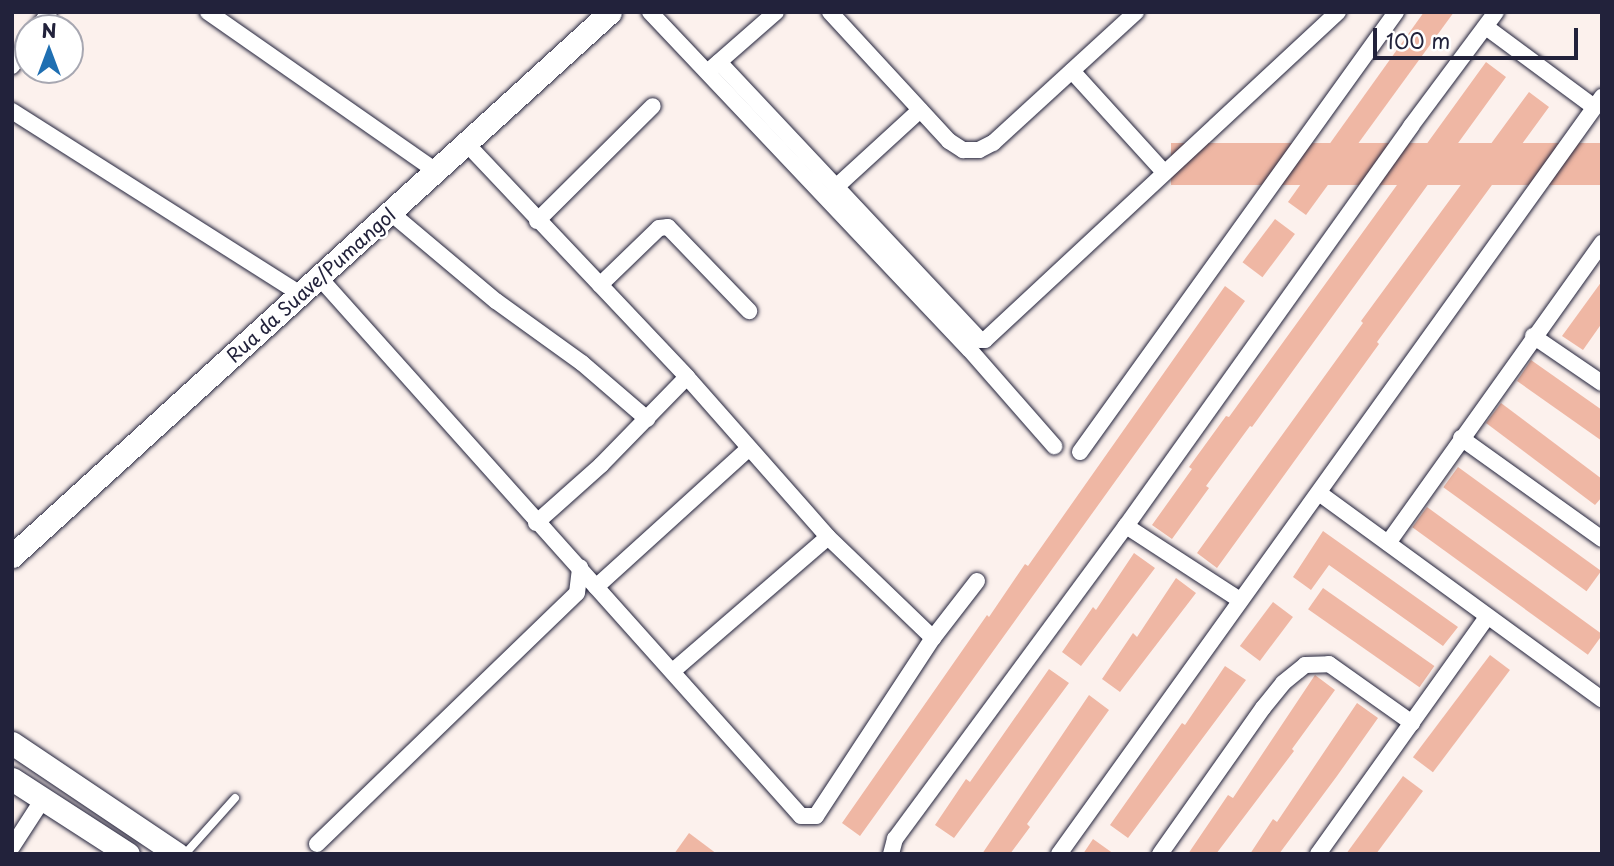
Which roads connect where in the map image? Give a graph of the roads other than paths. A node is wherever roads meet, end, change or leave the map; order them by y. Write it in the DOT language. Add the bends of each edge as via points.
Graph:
graph roads {
  1 [pos="208,12"];
  2 [pos="610,12"];
  3 [pos="650,12"];
  4 [pos="776,12"];
  5 [pos="830,12"];
  6 [pos="1136,12"];
  7 [pos="1338,12"];
  8 [pos="1396,12"];
  9 [pos="1496,12"];
  10 [pos="1486,27"];
  11 [pos="713,67"];
  12 [pos="1072,71"];
  13 [pos="1598,102"];
  14 [pos="653,106"];
  15 [pos="920,110"];
  16 [pos="12,111"];
  17 [pos="466,143"];
  18 [pos="436,171"];
  19 [pos="1164,172"];
  20 [pos="836,187"];
  21 [pos="391,213"];
  22 [pos="537,221"];
  23 [pos="1602,243"];
  24 [pos="318,276"];
  25 [pos="600,285"];
  26 [pos="300,294"];
  27 [pos="749,311"];
  28 [pos="1533,335"];
  29 [pos="687,377"];
  30 [pos="1602,383"];
  31 [pos="647,419"];
  32 [pos="1461,438"];
  33 [pos="1054,446"];
  34 [pos="748,449"];
  35 [pos="1080,452"];
  36 [pos="1319,493"];
  37 [pos="536,523"];
  38 [pos="1126,526"];
  39 [pos="828,537"];
  40 [pos="1602,539"];
  41 [pos="1388,542"];
  42 [pos="12,556"];
  43 [pos="580,567"];
  44 [pos="977,581"];
  45 [pos="596,586"];
  46 [pos="1240,600"];
  47 [pos="1487,617"];
  48 [pos="933,638"];
  49 [pos="674,670"];
  50 [pos="1602,698"];
  51 [pos="1412,723"];
  52 [pos="12,743"];
  53 [pos="12,779"];
  54 [pos="235,798"];
  55 [pos="43,799"];
  56 [pos="317,844"];
  57 [pos="12,847"];
  58 [pos="128,854"];
  59 [pos="177,854"];
  60 [pos="186,854"];
  61 [pos="891,854"];
  62 [pos="1059,854"];
  63 [pos="1160,854"];
  64 [pos="1318,854"];
  1 -- 18 [label="street"];
  2 -- 17 [label="street, Rua da Suave/Pumangol"];
  3 -- 11 [label="street"];
  4 -- 11 [label="street"];
  5 -- 15 [label="street"];
  6 -- 12 [label="street"];
  7 -- 19 [label="street"];
  8 -- 35 [label="street"];
  9 -- 10 [label="street"];
  10 -- 13 [label="street"];
  10 -- 38 [label="street"];
  11 -- 20 [label="street"];
  11 -- 33 [label="street"];
  12 -- 15 [label="street" via="993,144 979,150 963,150 949,141"];
  12 -- 19 [label="street"];
  13 -- 36 [label="street"];
  14 -- 22 [label="street"];
  15 -- 20 [label="street"];
  16 -- 26 [label="street"];
  17 -- 18 [label="street, Rua da Suave/Pumangol"];
  17 -- 22 [label="street"];
  18 -- 21 [label="street, Rua da Suave/Pumangol"];
  19 -- 20 [label="street" via="985,340 980,340"];
  21 -- 24 [label="street, Rua da Suave/Pumangol"];
  21 -- 31 [label="street"];
  22 -- 25 [label="street"];
  23 -- 28 [label="street"];
  24 -- 26 [label="street, Rua da Suave/Pumangol"];
  24 -- 37 [label="street"];
  25 -- 27 [label="street" via="659,228 668,227"];
  25 -- 29 [label="street"];
  26 -- 42 [label="street, Rua da Suave/Pumangol"];
  28 -- 30 [label="street"];
  28 -- 32 [label="street"];
  29 -- 31 [label="street"];
  29 -- 34 [label="street"];
  31 -- 37 [label="street"];
  32 -- 40 [label="street"];
  32 -- 41 [label="street"];
  34 -- 39 [label="street"];
  34 -- 45 [label="street"];
  36 -- 41 [label="street"];
  36 -- 46 [label="street"];
  37 -- 43 [label="street"];
  38 -- 46 [label="street"];
  38 -- 61 [label="street" via="895,839"];
  39 -- 48 [label="street"];
  39 -- 49 [label="street"];
  41 -- 47 [label="street"];
  43 -- 45 [label="street"];
  43 -- 56 [label="street" via="577,593"];
  44 -- 48 [label="street"];
  45 -- 49 [label="street"];
  46 -- 62 [label="street"];
  47 -- 50 [label="street"];
  47 -- 51 [label="street"];
  48 -- 49 [label="street" via="816,816 808,819"];
  51 -- 63 [label="street" via="1329,664 1305,665 1263,708"];
  51 -- 64 [label="street"];
  52 -- 59 [label="street"];
  53 -- 55 [label="street"];
  54 -- 60 [label="lane"];
  55 -- 57 [label="street"];
  55 -- 58 [label="street"];
}
